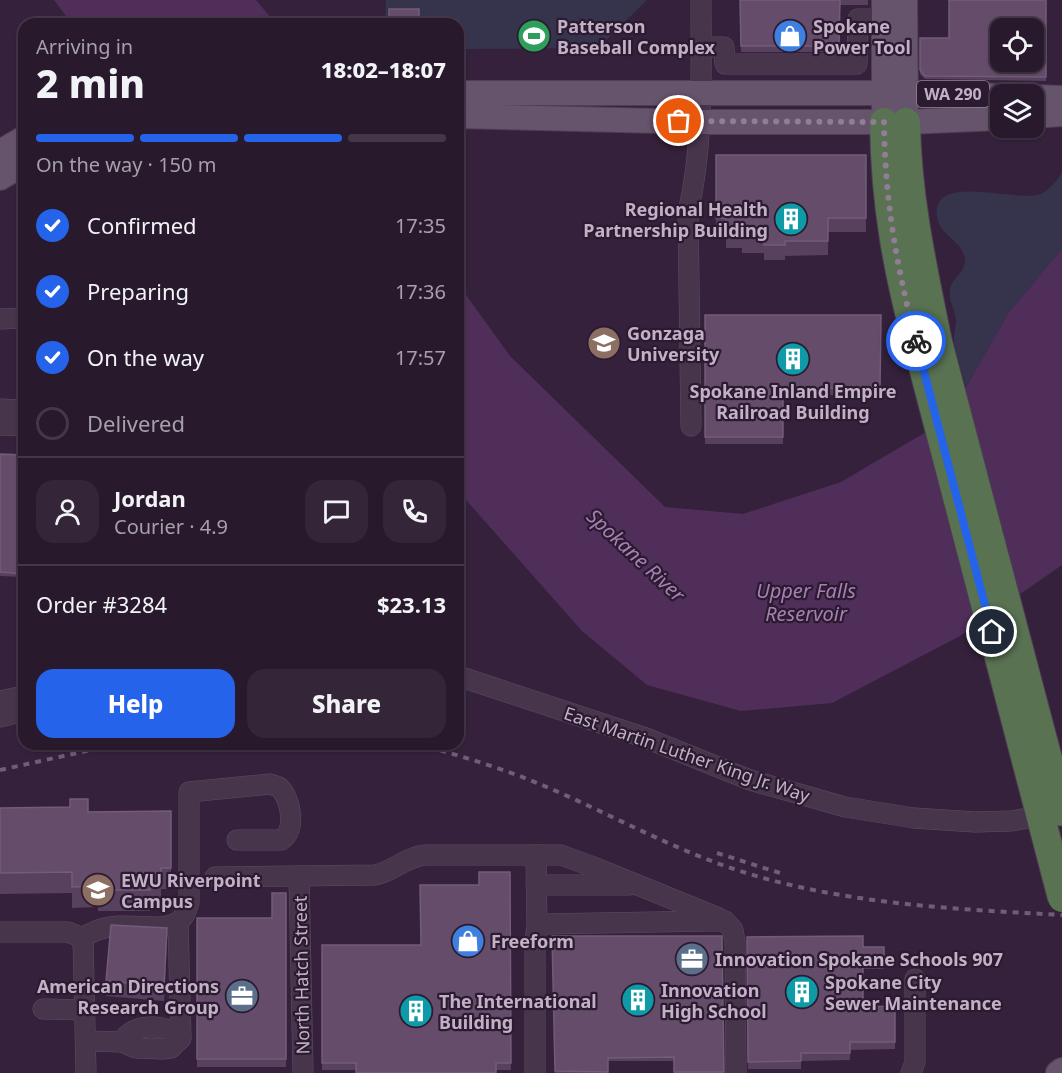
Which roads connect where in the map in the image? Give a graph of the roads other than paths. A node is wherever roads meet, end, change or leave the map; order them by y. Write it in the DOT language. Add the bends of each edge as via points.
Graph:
graph roads {
  1 [pos="701,0"];
  2 [pos="906,0"];
  3 [pos="884,9"];
  4 [pos="702,46"];
  5 [pos="826,64"];
  6 [pos="464,93"];
  7 [pos="826,93"];
  8 [pos="895,93"];
  9 [pos="701,95"];
  10 [pos="990,96"];
  11 [pos="1044,97"];
  12 [pos="1062,98"];
  13 [pos="1062,114"];
  14 [pos="1044,115"];
  15 [pos="464,116"];
  16 [pos="990,118"];
  17 [pos="700,122"];
  18 [pos="895,122"];
  19 [pos="18,142"];
  20 [pos="0,152"];
  21 [pos="18,168"];
  22 [pos="0,178"];
  23 [pos="18,318"];
  24 [pos="0,319"];
  25 [pos="928,345"];
  26 [pos="0,409"];
  27 [pos="18,410"];
  28 [pos="0,425"];
  29 [pos="18,426"];
  30 [pos="691,426"];
  31 [pos="464,678"];
  32 [pos="18,697"];
  33 [pos="0,701"];
  34 [pos="18,712"];
  35 [pos="0,717"];
  36 [pos="1062,811"];
  37 [pos="167,816"];
  38 [pos="188,816"];
  39 [pos="237,840"];
  40 [pos="536,855"];
  41 [pos="299,876"];
  42 [pos="215,877"];
  43 [pos="536,885"];
  44 [pos="641,885"];
  45 [pos="1062,898"];
  46 [pos="725,921"];
  47 [pos="178,922"];
  48 [pos="537,929"];
  49 [pos="0,932"];
  50 [pos="83,938"];
  51 [pos="915,979"];
  52 [pos="42,1009"];
  53 [pos="86,1010"];
  54 [pos="86,1041"];
  55 [pos="1062,1070"];
  56 [pos="86,1073"];
  57 [pos="303,1073"];
  58 [pos="535,1073"];
  59 [pos="736,1073"];
  60 [pos="911,1073"];
  61 [pos="1058,1073"];
  1 -- 4 [label="street"];
  2 -- 8 [label="main road"];
  3 -- 5 [label="street" via="858,19 857,64"];
  3 -- 8 [label="main road"];
  4 -- 5 [label="street" via="724,47 725,64"];
  4 -- 9 [label="street"];
  5 -- 7 [label="street"];
  6 -- 9 [label="main road"];
  7 -- 8 [label="main road"];
  7 -- 9 [label="main road"];
  8 -- 10 [label="main road, WA 290"];
  8 -- 18 [label="main road"];
  9 -- 17 [label="street"];
  11 -- 12 [label="main road"];
  13 -- 14 [label="main road"];
  15 -- 17 [label="main road"];
  16 -- 18 [label="main road, WA 290"];
  17 -- 18 [label="main road"];
  17 -- 30 [label="street" via="688,213"];
  18 -- 25 [label="highway" via="885,177 894,249"];
  19 -- 20 [label="main road"];
  21 -- 22 [label="main road"];
  23 -- 24 [label="street"];
  25 -- 36 [label="highway, bridge"];
  25 -- 45 [label="highway, bridge"];
  26 -- 27 [label="street"];
  28 -- 29 [label="street"];
  31 -- 36 [label="street, East Martin Luther King Jr. Way" via="646,738 750,780 845,807 914,818 975,822 1032,819"];
  32 -- 33 [label="street"];
  34 -- 35 [label="street"];
  37 -- 38 [label="street"];
  38 -- 39 [label="street" via="189,792 279,786 289,801 286,837"];
  38 -- 47 [label="street" via="189,902"];
  40 -- 41 [label="street" via="412,856 396,868 375,875"];
  40 -- 43 [label="street"];
  40 -- 44 [label="street" via="561,855"];
  41 -- 42 [label="street"];
  41 -- 57 [label="street, North Hatch Street"];
  43 -- 44 [label="street"];
  43 -- 48 [label="street"];
  44 -- 46 [label="street"];
  46 -- 48 [label="street" via="550,922"];
  46 -- 59 [label="street" via="733,930 735,942"];
  47 -- 50 [label="street" via="105,927"];
  47 -- 54 [label="street" via="181,1038 171,1048 163,1049"];
  48 -- 58 [label="street"];
  49 -- 50 [label="street" via="68,932"];
  50 -- 53 [label="street"];
  51 -- 60 [label="street" via="915,1062"];
  52 -- 53 [label="street"];
  53 -- 54 [label="street"];
  54 -- 56 [label="street"];
  55 -- 61 [label="main road"];
}
